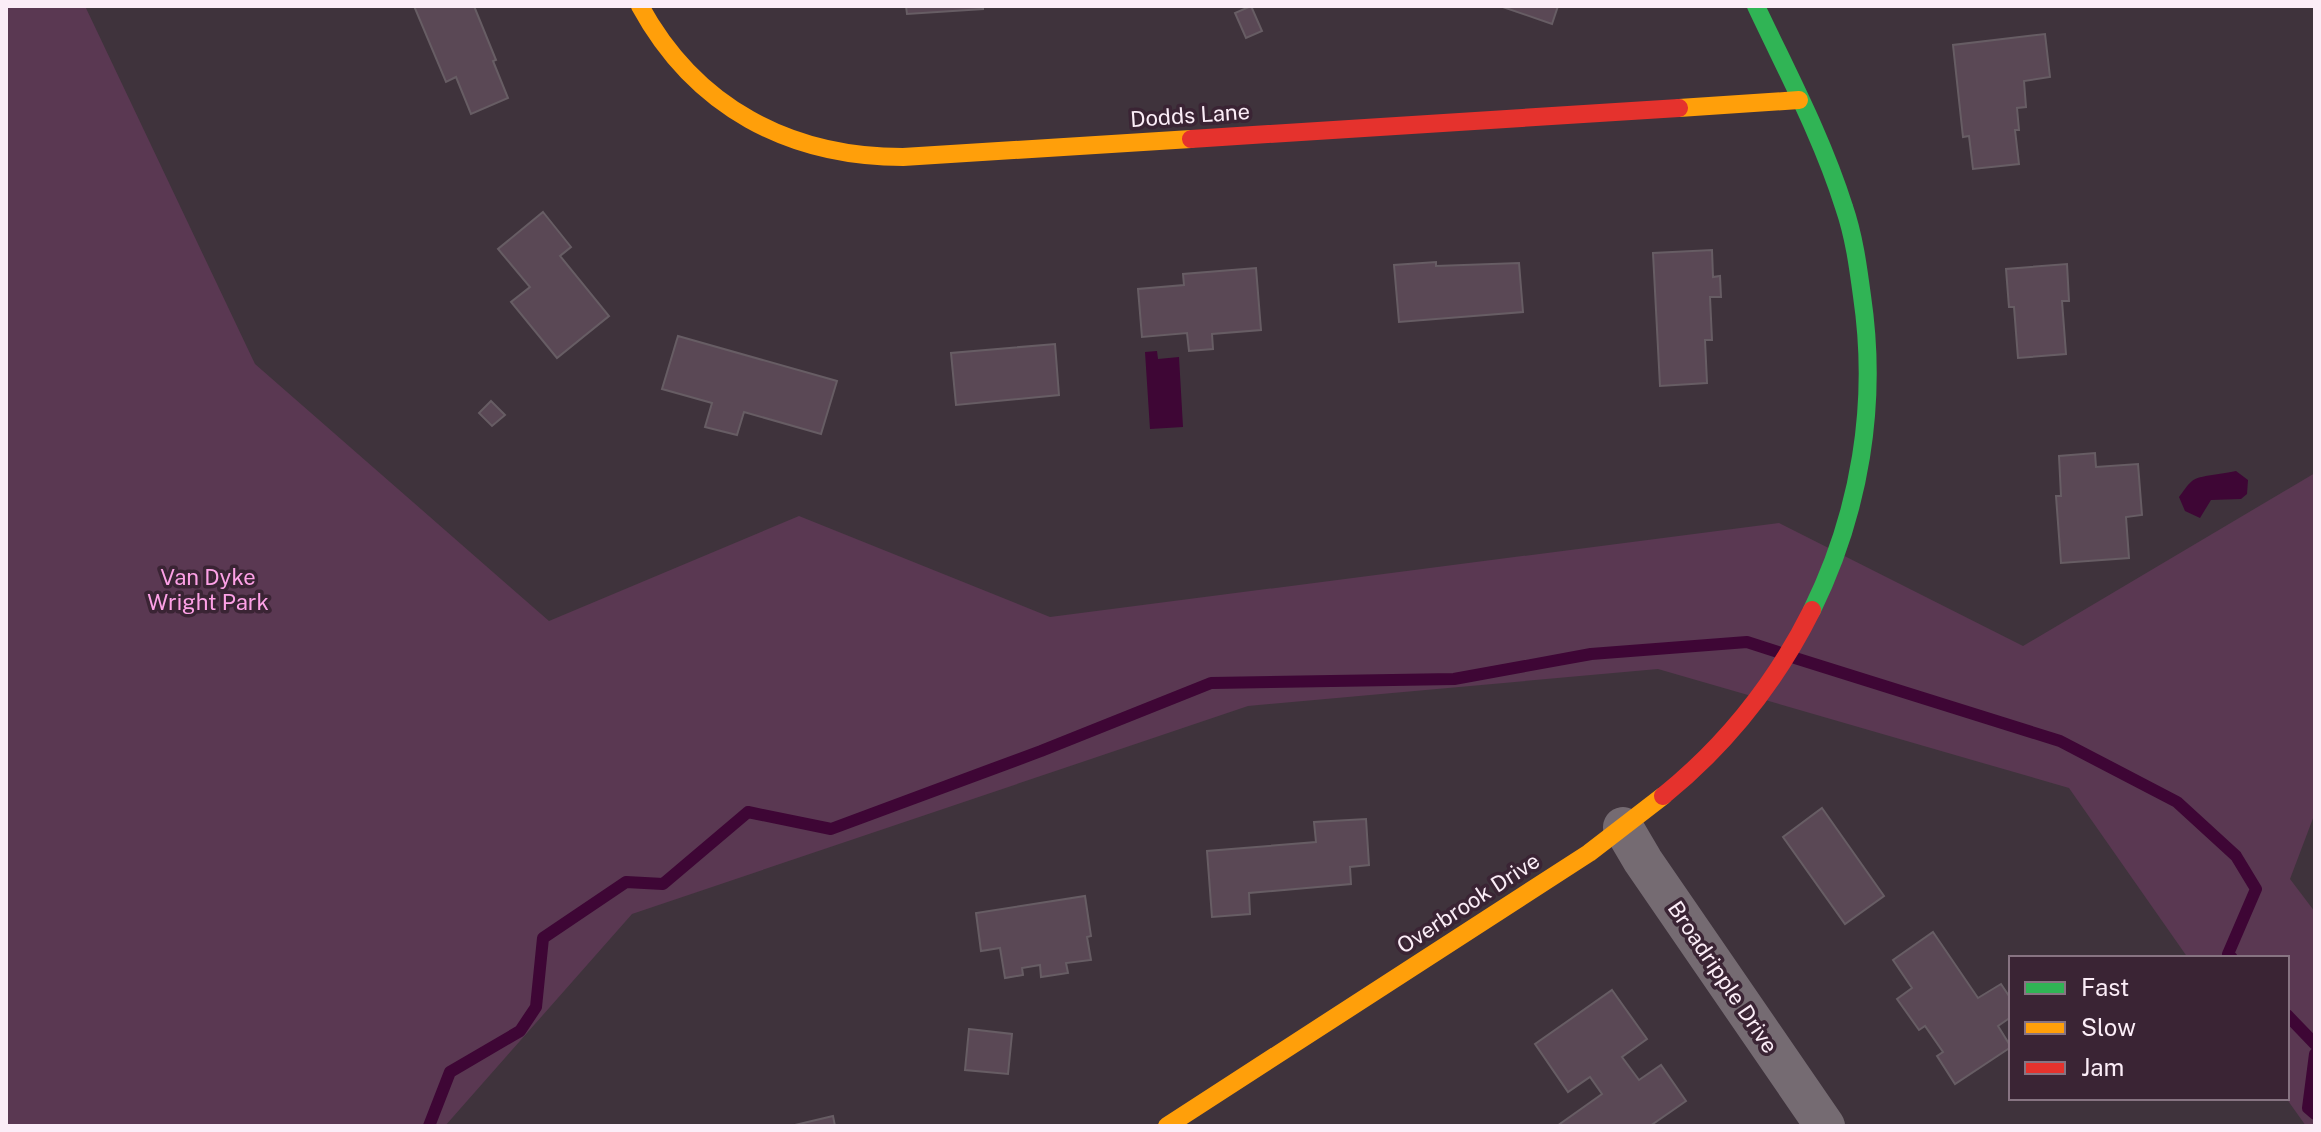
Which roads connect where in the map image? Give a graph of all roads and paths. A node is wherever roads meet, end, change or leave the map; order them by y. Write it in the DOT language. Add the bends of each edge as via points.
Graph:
graph roads {
  1 [pos="640,6"];
  2 [pos="1756,6"];
  3 [pos="1799,100"];
  4 [pos="1623,827"];
  5 [pos="1167,1126"];
  6 [pos="1825,1126"];
  1 -- 3 [label="street, Dodds Lane" via="675,59 710,94 755,124 801,143 853,155 903,157"];
  2 -- 3 [label="street, Overbrook Drive"];
  3 -- 4 [label="street, Overbrook Drive" via="1841,195 1858,260 1868,336 1860,470 1832,567 1782,665 1696,768"];
  4 -- 5 [label="street, Overbrook Drive"];
  4 -- 6 [label="street, Broadripple Drive"];
}
